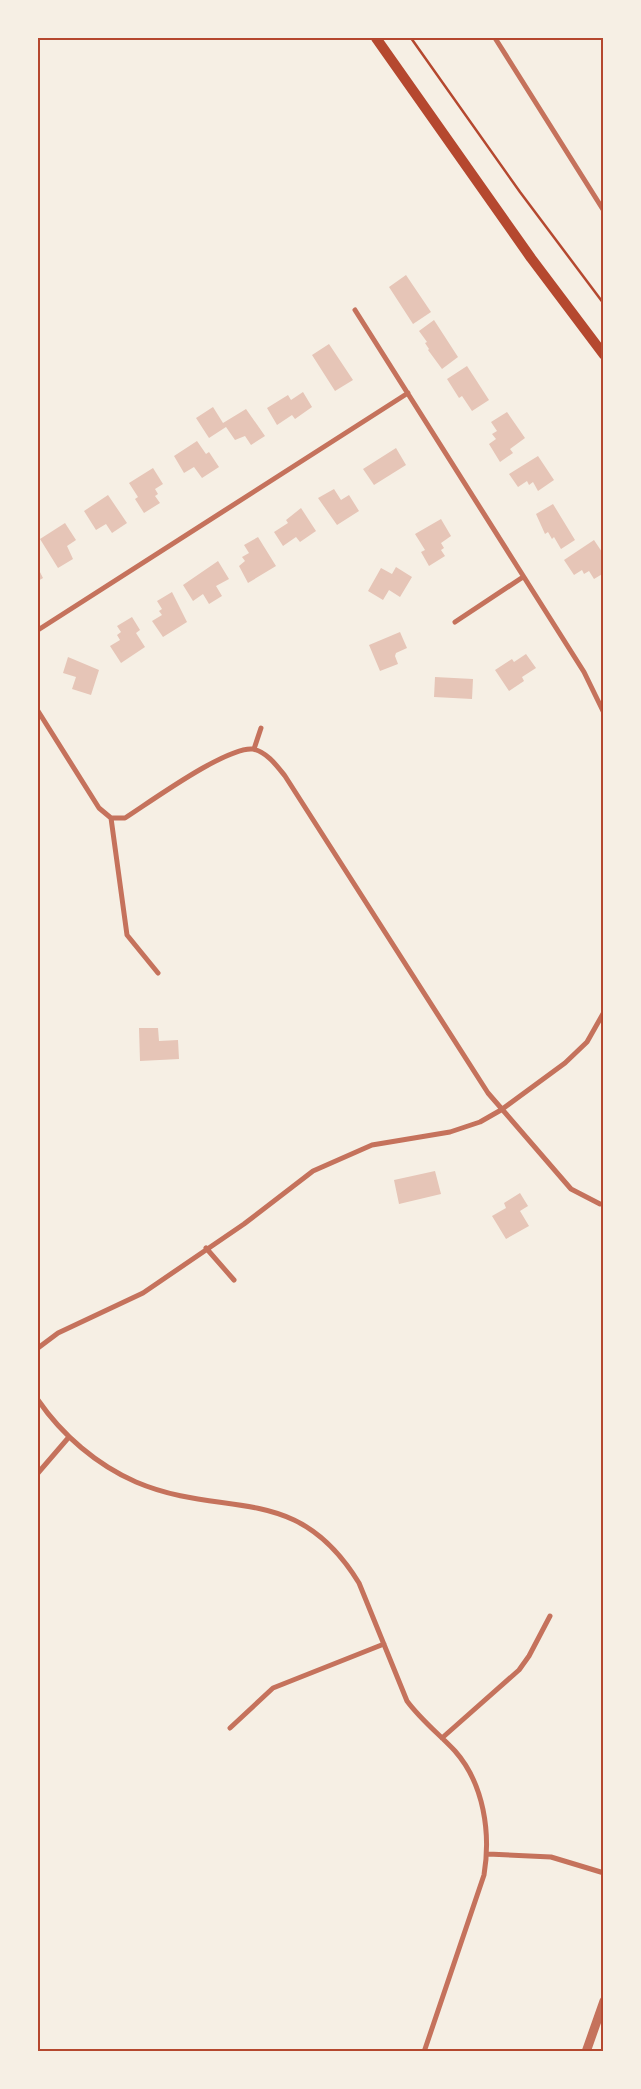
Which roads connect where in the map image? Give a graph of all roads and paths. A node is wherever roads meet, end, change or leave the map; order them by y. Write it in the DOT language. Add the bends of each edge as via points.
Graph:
graph roads {
  1 [pos="376,38"];
  2 [pos="411,38"];
  3 [pos="496,38"];
  4 [pos="604,211"];
  5 [pos="604,304"];
  6 [pos="355,310"];
  7 [pos="604,355"];
  8 [pos="408,393"];
  9 [pos="523,577"];
  10 [pos="455,622"];
  11 [pos="38,630"];
  12 [pos="38,711"];
  13 [pos="604,713"];
  14 [pos="261,728"];
  15 [pos="254,749"];
  16 [pos="111,818"];
  17 [pos="158,973"];
  18 [pos="604,1012"];
  19 [pos="501,1110"];
  20 [pos="600,1204"];
  21 [pos="206,1248"];
  22 [pos="234,1280"];
  23 [pos="38,1348"];
  24 [pos="38,1400"];
  25 [pos="69,1437"];
  26 [pos="38,1473"];
  27 [pos="550,1616"];
  28 [pos="384,1644"];
  29 [pos="230,1728"];
  30 [pos="442,1738"];
  31 [pos="488,1854"];
  32 [pos="604,1873"];
  33 [pos="604,2001"];
  34 [pos="424,2052"];
  35 [pos="586,2052"];
  1 -- 7 [label="main road" via="453,150"];
  2 -- 5 [label="path"];
  3 -- 4 [label="street"];
  6 -- 8 [label="street"];
  8 -- 9 [label="street"];
  8 -- 11 [label="street"];
  9 -- 10 [label="street"];
  9 -- 13 [label="street" via="584,672"];
  12 -- 16 [label="street" via="99,808"];
  14 -- 15 [label="street"];
  15 -- 16 [label="street" via="237,750 125,818"];
  15 -- 19 [label="street" via="271,759 286,776"];
  16 -- 17 [label="street" via="127,935"];
  18 -- 19 [label="street" via="587,1042 565,1063"];
  19 -- 20 [label="street" via="571,1189"];
  19 -- 21 [label="street" via="480,1122 450,1132 372,1145 313,1171 244,1224"];
  21 -- 22 [label="street"];
  21 -- 23 [label="street" via="143,1293 58,1333"];
  24 -- 25 [label="street"];
  25 -- 26 [label="street"];
  25 -- 28 [label="street" via="89,1454 136,1482 190,1497 266,1508 311,1530 348,1565"];
  27 -- 30 [label="street" via="518,1670"];
  28 -- 29 [label="street" via="273,1688"];
  28 -- 30 [label="street" via="407,1701"];
  30 -- 31 [label="street" via="469,1771 478,1792"];
  31 -- 32 [label="street" via="551,1857"];
  31 -- 34 [label="street" via="484,1875"];
  33 -- 35 [label="street"];
}
